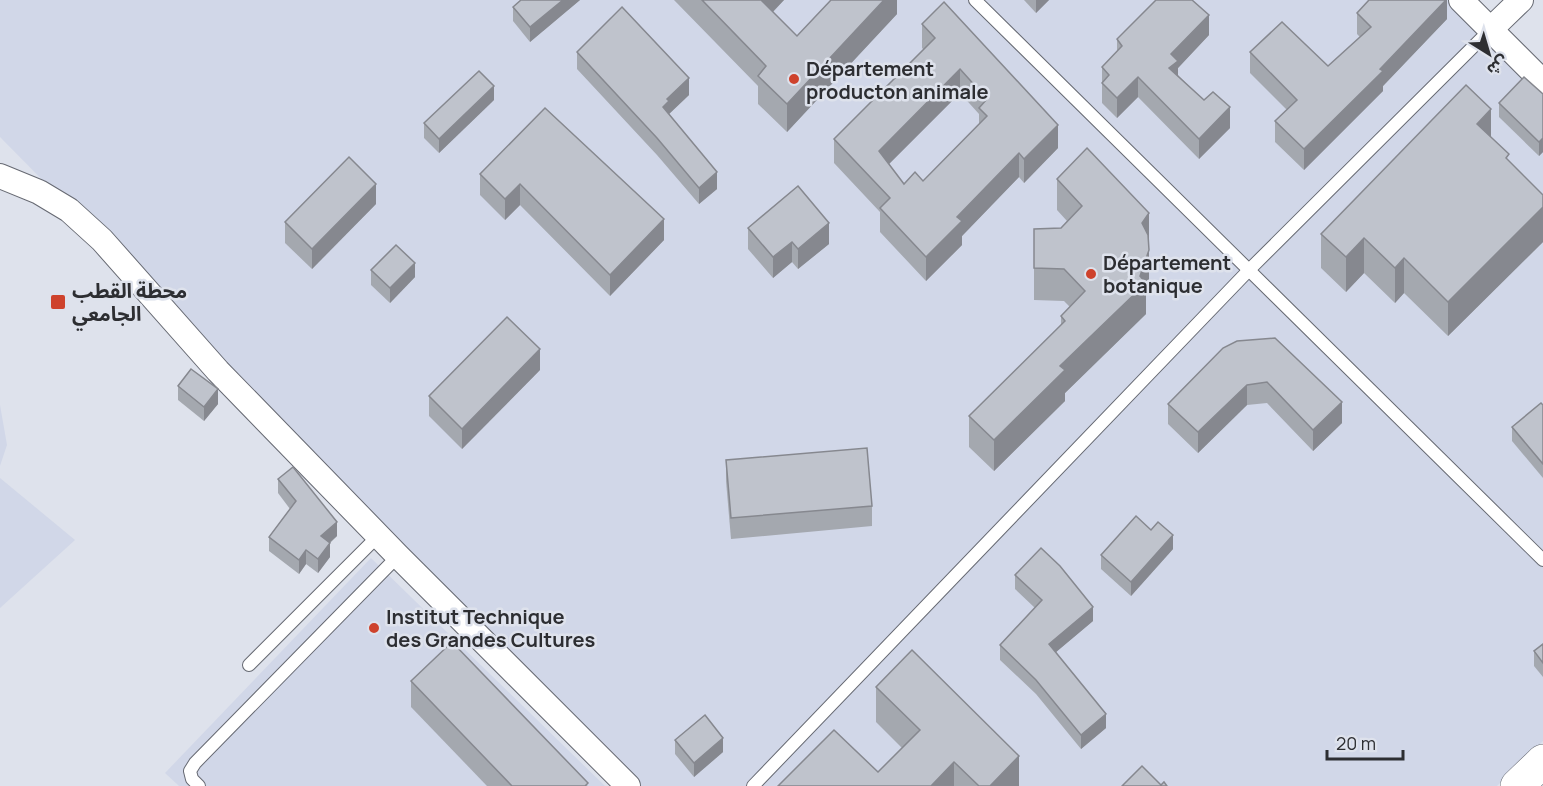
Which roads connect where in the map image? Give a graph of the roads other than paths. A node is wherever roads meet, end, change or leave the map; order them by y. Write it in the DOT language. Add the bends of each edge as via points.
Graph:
graph roads {
  1 [pos="975,0"];
  2 [pos="1461,0"];
  3 [pos="1521,0"];
  4 [pos="1491,29"];
  5 [pos="1543,82"];
  6 [pos="0,176"];
  7 [pos="1249,270"];
  8 [pos="378,536"];
  9 [pos="398,556"];
  10 [pos="1543,560"];
  11 [pos="249,665"];
  12 [pos="1543,761"];
  13 [pos="199,786"];
  14 [pos="628,786"];
  15 [pos="753,786"];
  16 [pos="1517,786"];
  1 -- 7 [label="lane"];
  2 -- 4 [label="street"];
  3 -- 4 [label="street"];
  4 -- 5 [label="street"];
  4 -- 7 [label="lane"];
  6 -- 8 [label="street" via="69,210 102,240 218,372"];
  7 -- 10 [label="lane"];
  7 -- 15 [label="lane"];
  8 -- 9 [label="street"];
  8 -- 11 [label="lane"];
  9 -- 13 [label="lane" via="195,763 190,771"];
  9 -- 14 [label="street"];
  12 -- 16 [label="main road"];
}
